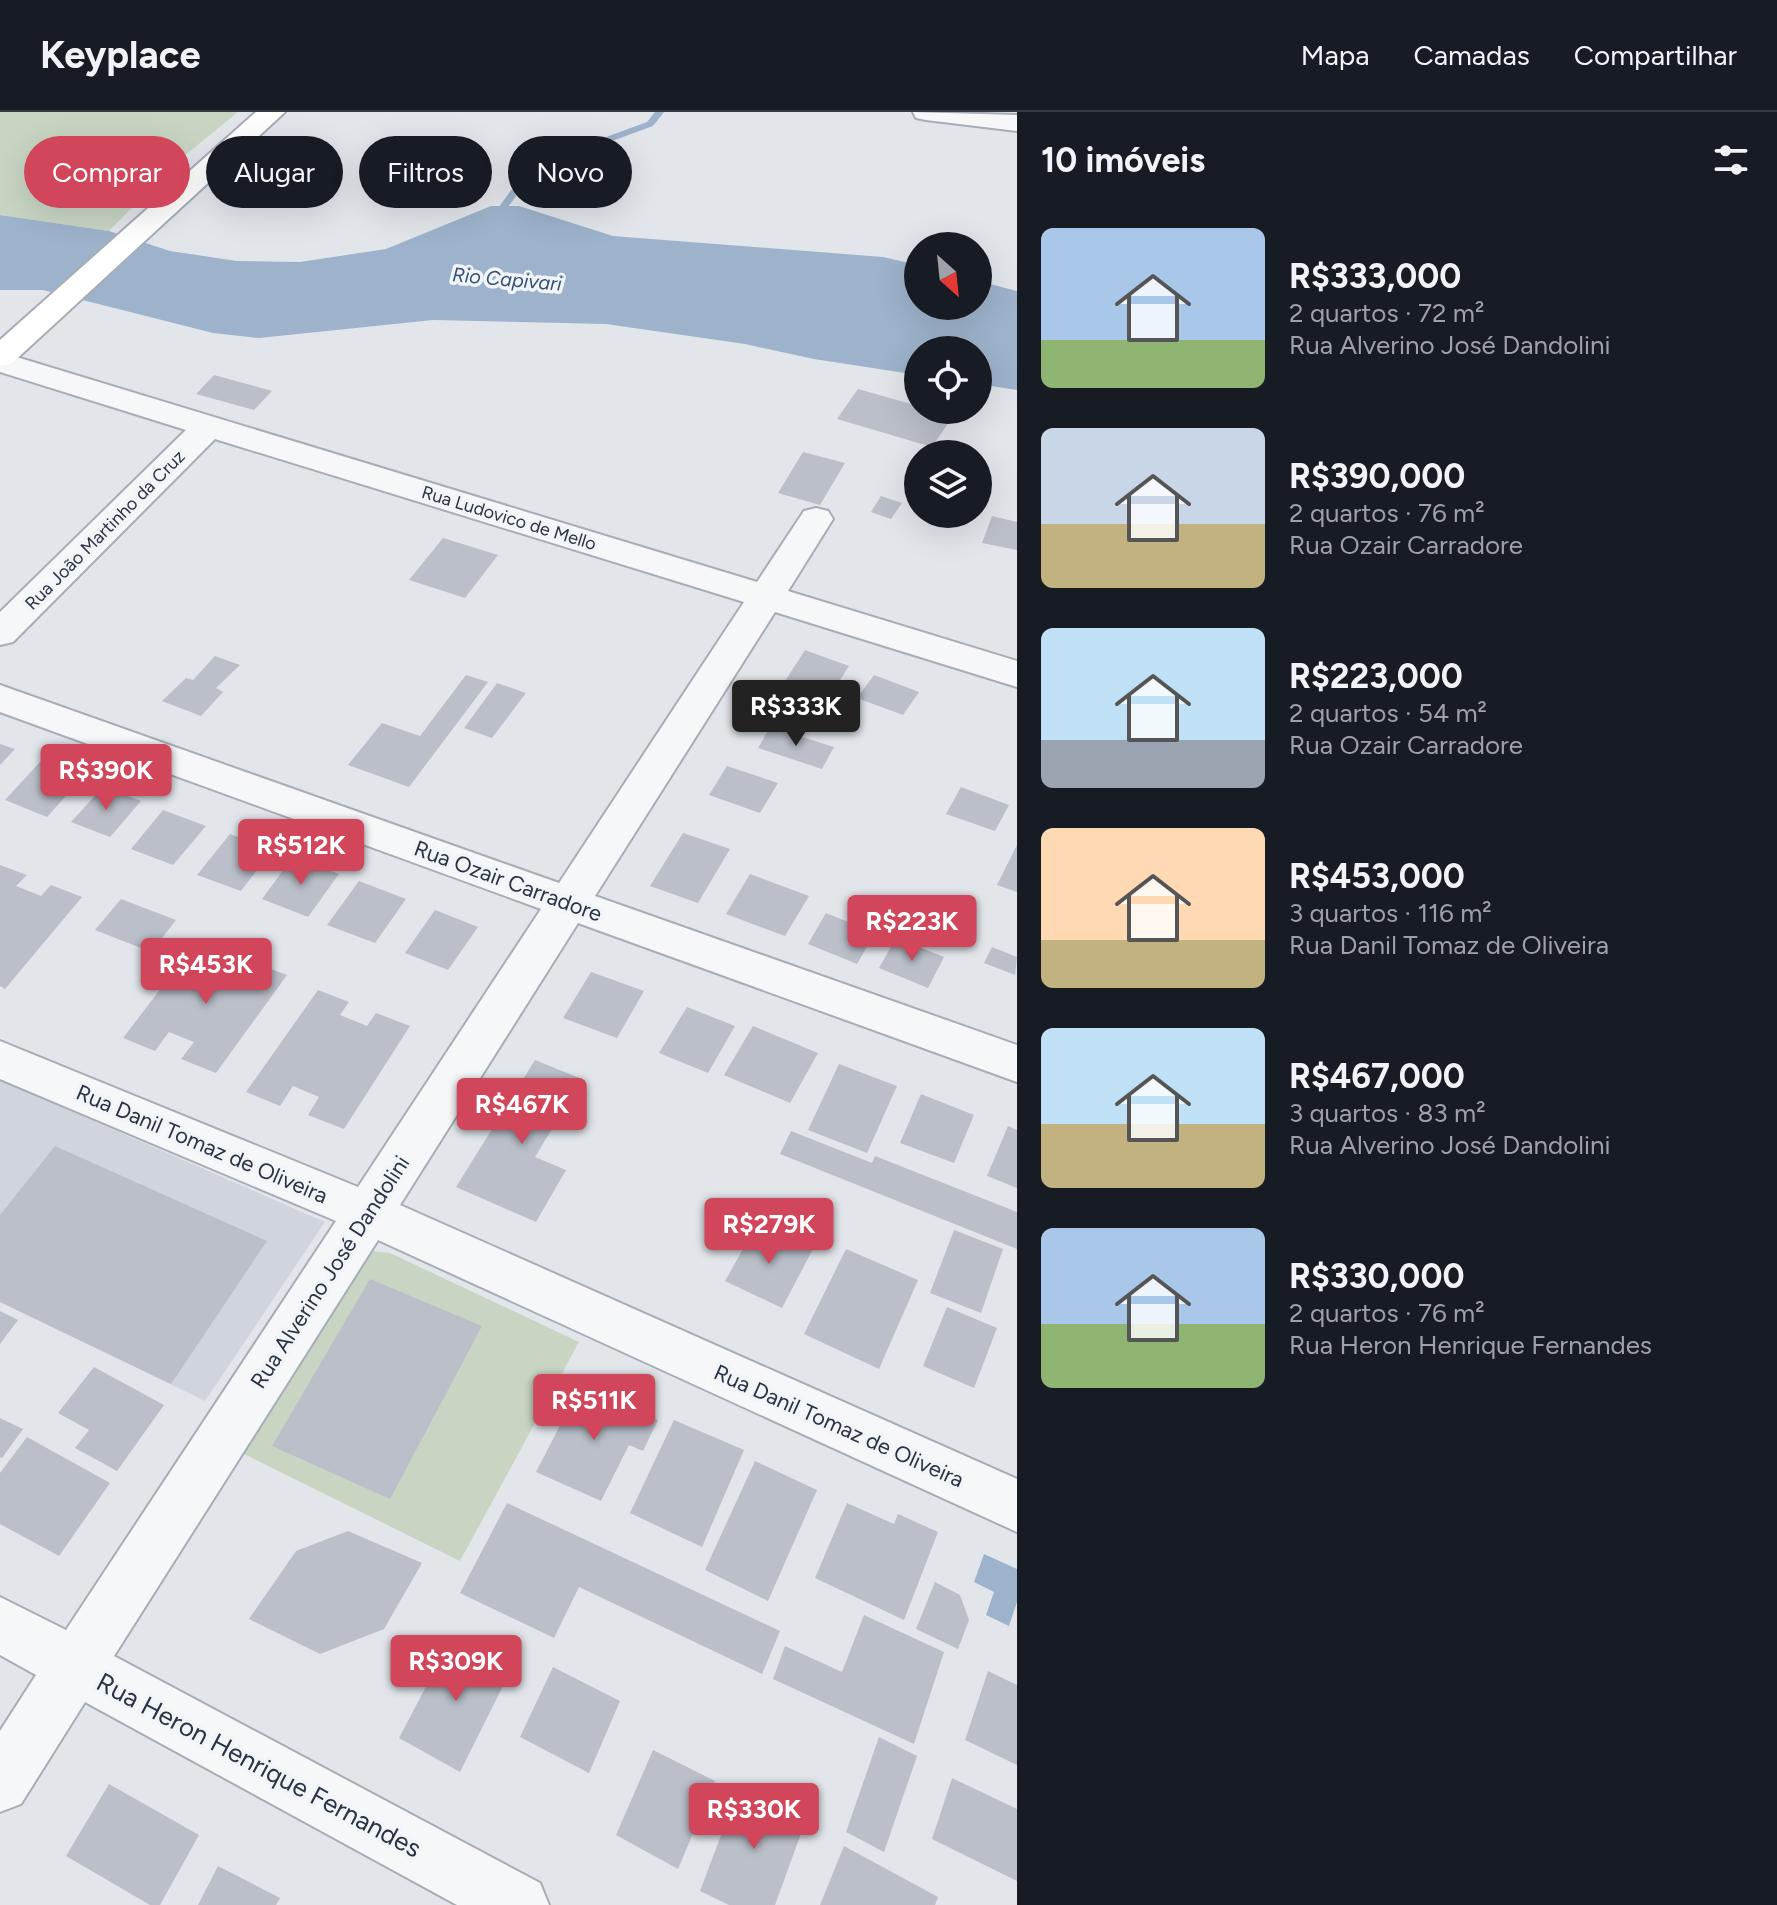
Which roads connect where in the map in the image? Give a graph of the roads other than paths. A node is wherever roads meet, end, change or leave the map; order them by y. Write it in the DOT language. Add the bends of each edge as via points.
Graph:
graph roads {
  1 [pos="272,112"];
  2 [pos="926,112"];
  3 [pos="1017,123"];
  4 [pos="0,359"];
  5 [pos="209,426"];
  6 [pos="816,519"];
  7 [pos="766,597"];
  8 [pos="0,633"];
  9 [pos="1017,674"];
  10 [pos="0,698"];
  11 [pos="568,903"];
  12 [pos="0,1059"];
  13 [pos="1017,1064"];
  14 [pos="368,1213"];
  15 [pos="1017,1506"];
  16 [pos="0,1625"];
  17 [pos="75,1666"];
  18 [pos="0,1783"];
  19 [pos="518,1905"];
  1 -- 4 [label="main road"];
  2 -- 3 [label="street"];
  4 -- 5 [label="street, Rua Ludovico de Mello"];
  5 -- 7 [label="street, Rua Ludovico de Mello"];
  5 -- 8 [label="street, Rua João Martinho da Cruz"];
  6 -- 7 [label="street, Rua Alverino José Dandolini"];
  7 -- 9 [label="street, Rua Ludovico de Mello"];
  7 -- 11 [label="street, Rua Alverino José Dandolini"];
  10 -- 11 [label="street, Rua Ozair Carradore"];
  11 -- 13 [label="street, Rua Ozair Carradore"];
  11 -- 14 [label="street, Rua Alverino José Dandolini"];
  12 -- 14 [label="street, Rua Danil Tomaz de Oliveira"];
  14 -- 15 [label="street, Rua Danil Tomaz de Oliveira"];
  14 -- 17 [label="street, Rua Alverino José Dandolini"];
  16 -- 17 [label="street, Rua Heron Henrique Fernandes"];
  17 -- 18 [label="street, Rua Alverino José Dandolini"];
  17 -- 19 [label="street, Rua Heron Henrique Fernandes"];
}
